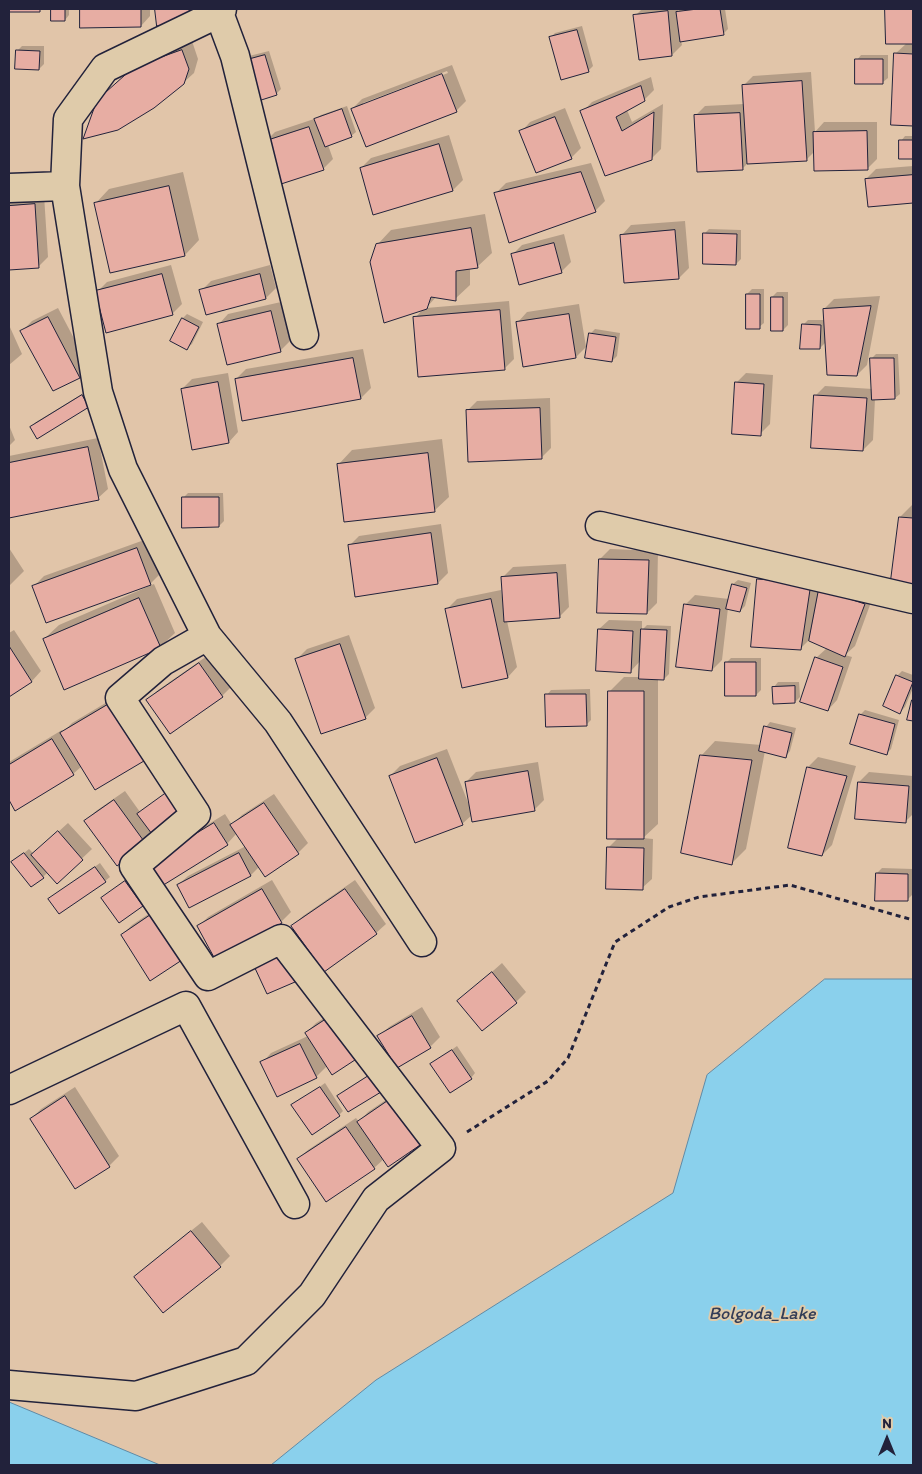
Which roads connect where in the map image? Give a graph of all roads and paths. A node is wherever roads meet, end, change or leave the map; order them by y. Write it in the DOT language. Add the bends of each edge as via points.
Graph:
graph roads {
  1 [pos="221,11"];
  2 [pos="65,186"];
  3 [pos="9,188"];
  4 [pos="304,335"];
  5 [pos="600,526"];
  6 [pos="913,600"];
  7 [pos="207,636"];
  8 [pos="913,920"];
  9 [pos="422,942"];
  10 [pos="9,1090"];
  11 [pos="441,1148"];
  12 [pos="295,1204"];
  13 [pos="9,1385"];
  1 -- 2 [label="street" via="104,68 68,119"];
  1 -- 4 [label="street"];
  2 -- 3 [label="street"];
  2 -- 7 [label="street" via="98,392 123,469"];
  5 -- 6 [label="street"];
  7 -- 9 [label="street" via="278,722"];
  7 -- 11 [label="street" via="163,661 120,698 196,814 134,866 208,976 281,939"];
  8 -- 11 [label="path" via="790,885 699,897 669,908 615,942 568,1058 548,1081"];
  10 -- 12 [label="street" via="186,1006"];
  11 -- 13 [label="street" via="376,1199 312,1295 246,1361 136,1396"];
}
